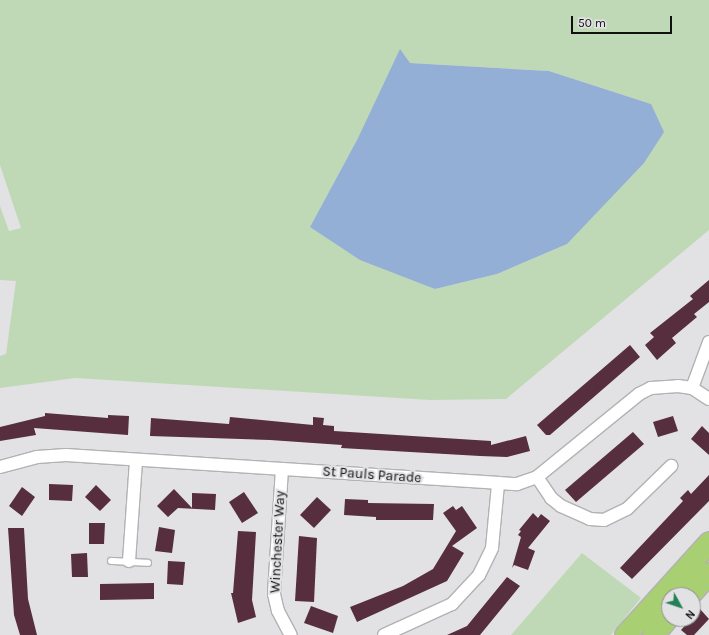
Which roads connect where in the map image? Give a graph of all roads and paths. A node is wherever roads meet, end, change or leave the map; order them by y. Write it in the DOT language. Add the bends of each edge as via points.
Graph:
graph roads {
  1 [pos="709,342"];
  2 [pos="692,388"];
  3 [pos="709,399"];
  4 [pos="136,460"];
  5 [pos="671,466"];
  6 [pos="0,467"];
  7 [pos="282,469"];
  8 [pos="537,477"];
  9 [pos="498,484"];
  10 [pos="703,549"];
  11 [pos="111,561"];
  12 [pos="130,561"];
  13 [pos="148,562"];
  14 [pos="708,576"];
  15 [pos="697,587"];
  16 [pos="661,625"];
  17 [pos="292,635"];
  18 [pos="384,635"];
  19 [pos="626,635"];
  20 [pos="652,635"];
  1 -- 2 [label="street"];
  2 -- 3 [label="street, St Pauls Parade"];
  2 -- 8 [label="street, St Pauls Parade" via="663,386 639,394"];
  4 -- 6 [label="street, St Pauls Parade" via="52,455"];
  4 -- 7 [label="street, St Pauls Parade"];
  4 -- 12 [label="street"];
  5 -- 8 [label="street" via="627,509 604,520 590,519 561,506 551,498"];
  7 -- 9 [label="street, St Pauls Parade"];
  7 -- 17 [label="street, Winchester Way" via="274,594 278,611"];
  8 -- 9 [label="street, St Pauls Parade" via="517,484"];
  9 -- 18 [label="street" via="492,548 479,575 452,604"];
  10 -- 14 [label="street"];
  10 -- 19 [label="highway"];
  11 -- 12 [label="lane"];
  12 -- 13 [label="lane"];
  14 -- 15 [label="highway"];
  16 -- 20 [label="highway"];
}
